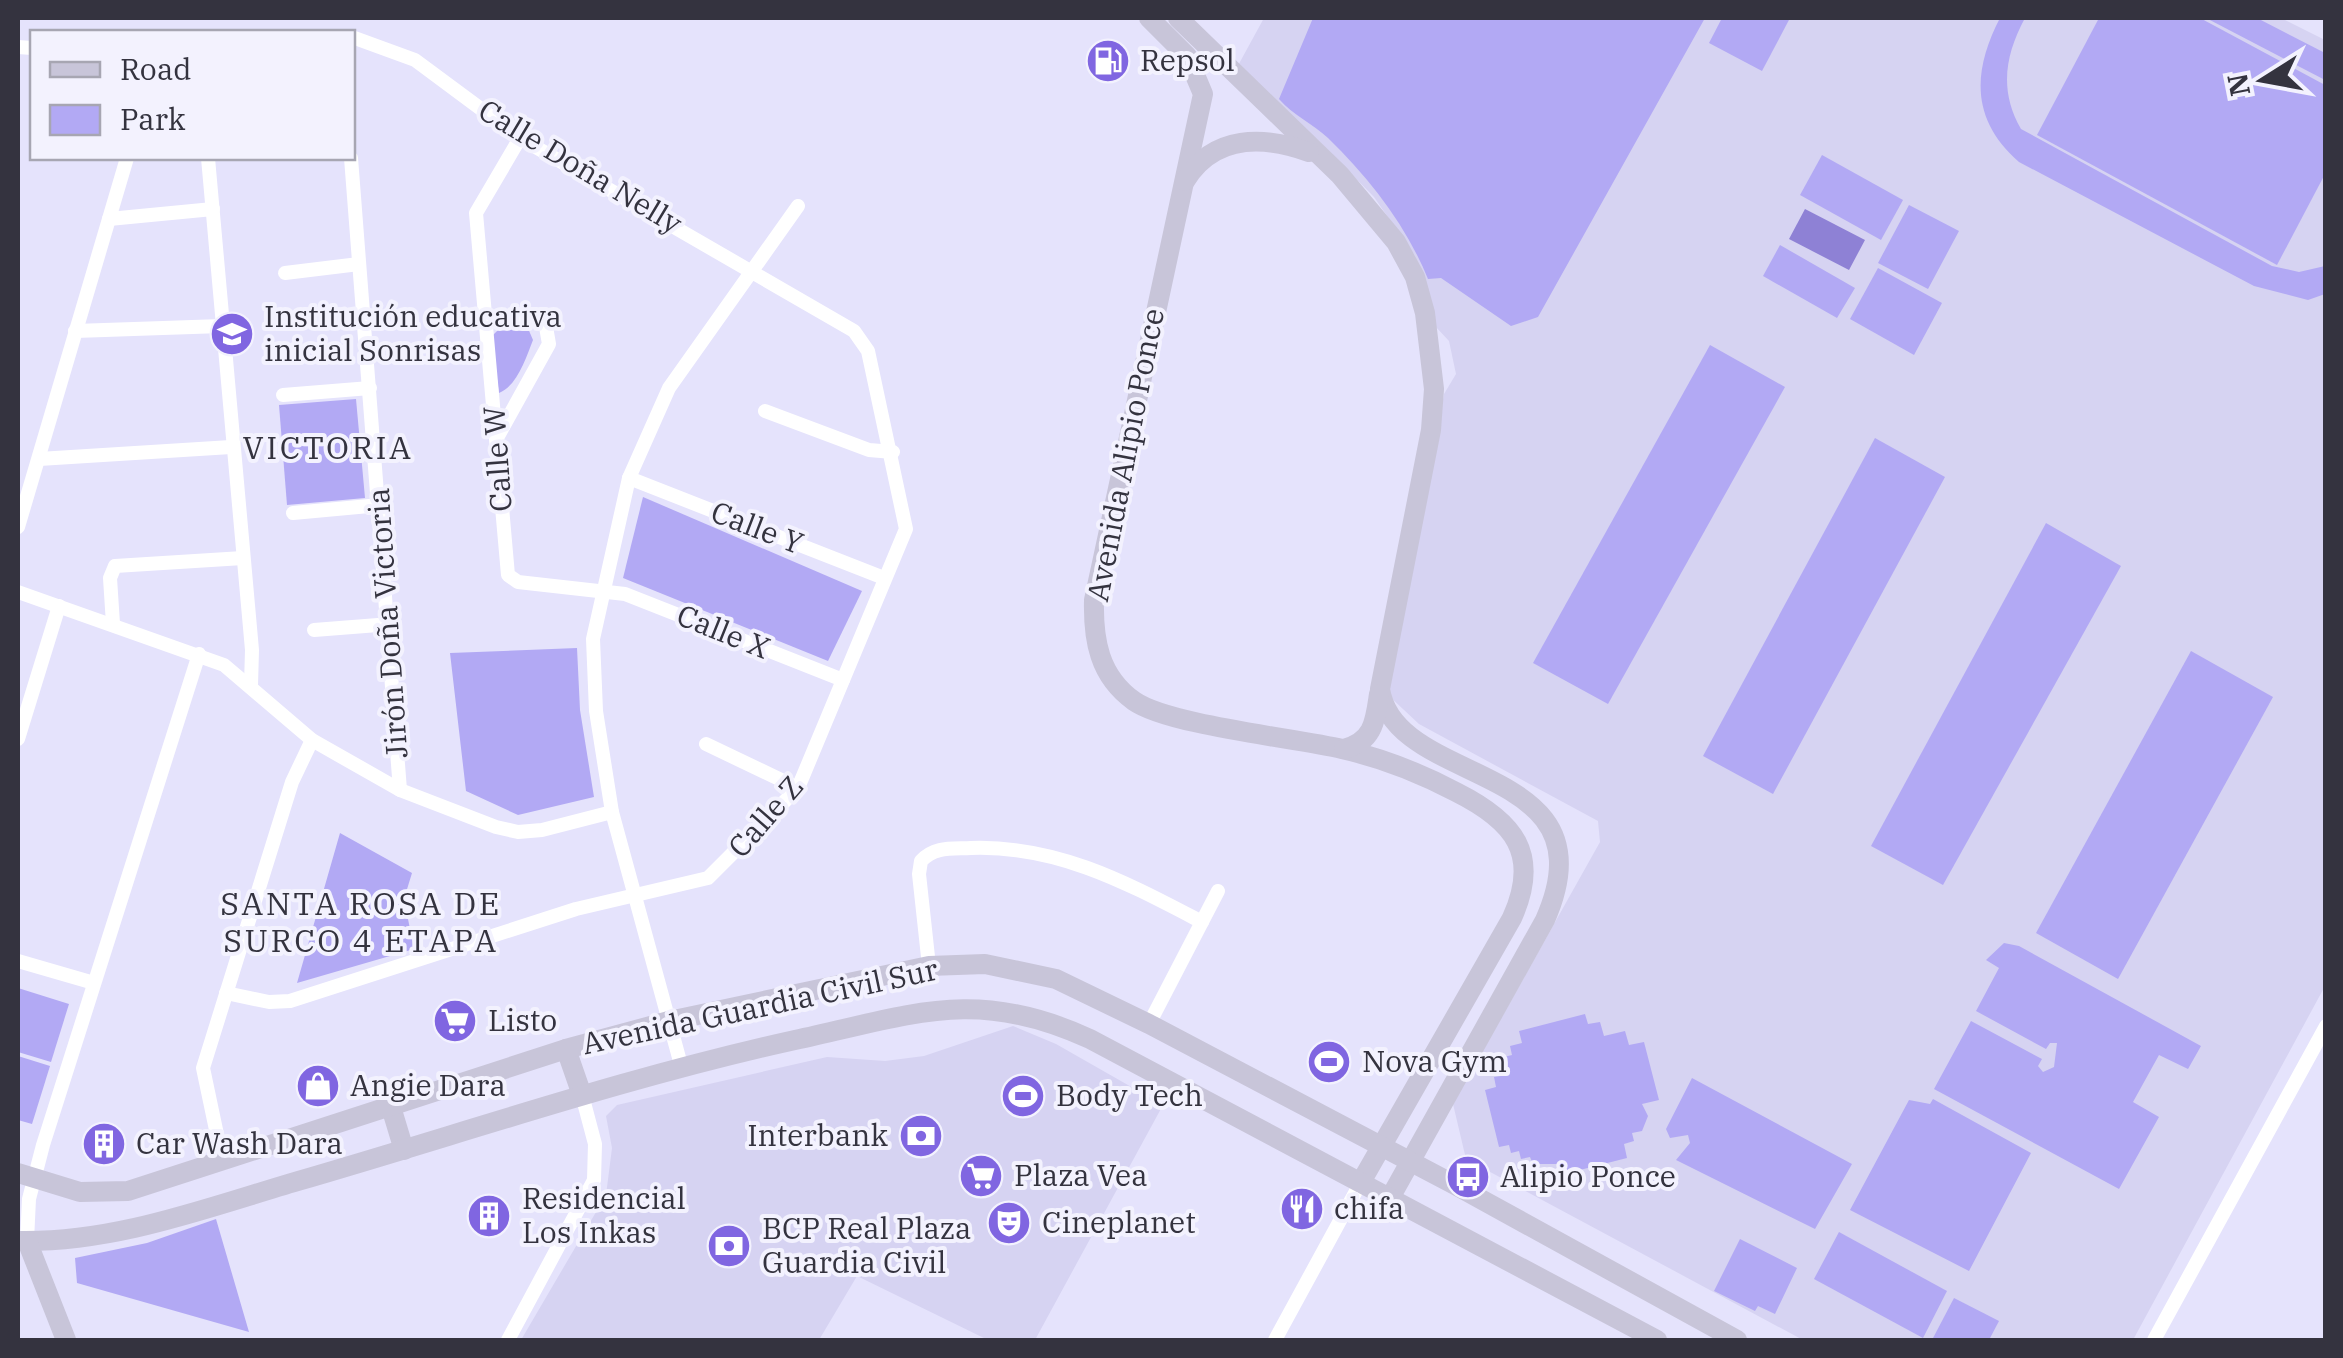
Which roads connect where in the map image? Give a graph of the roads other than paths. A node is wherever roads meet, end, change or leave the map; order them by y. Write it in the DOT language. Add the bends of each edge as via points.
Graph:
graph roads {
  1 [pos="1149,18"];
  2 [pos="1178,18"];
  3 [pos="355,38"];
  4 [pos="520,138"];
  5 [pos="1320,156"];
  6 [pos="126,160"];
  7 [pos="208,160"];
  8 [pos="351,160"];
  9 [pos="1179,191"];
  10 [pos="798,206"];
  11 [pos="212,209"];
  12 [pos="109,218"];
  13 [pos="359,264"];
  14 [pos="755,270"];
  15 [pos="285,272"];
  16 [pos="486,322"];
  17 [pos="222,326"];
  18 [pos="75,331"];
  19 [pos="370,388"];
  20 [pos="284,395"];
  21 [pos="765,411"];
  22 [pos="498,438"];
  23 [pos="231,447"];
  24 [pos="893,452"];
  25 [pos="39,459"];
  26 [pos="629,478"];
  27 [pos="380,505"];
  28 [pos="292,513"];
  29 [pos="18,527"];
  30 [pos="243,558"];
  31 [pos="884,578"];
  32 [pos="602,589"];
  33 [pos="18,592"];
  34 [pos="60,606"];
  35 [pos="112,624"];
  36 [pos="391,624"];
  37 [pos="314,630"];
  38 [pos="199,654"];
  39 [pos="843,680"];
  40 [pos="251,685"];
  41 [pos="1380,688"];
  42 [pos="18,739"];
  43 [pos="312,740"];
  44 [pos="706,744"];
  45 [pos="1344,749"];
  46 [pos="798,788"];
  47 [pos="400,790"];
  48 [pos="612,812"];
  49 [pos="1218,891"];
  50 [pos="636,895"];
  51 [pos="1202,922"];
  52 [pos="18,961"];
  53 [pos="929,966"];
  54 [pos="94,983"];
  55 [pos="226,993"];
  56 [pos="669,1021"];
  57 [pos="1149,1024"];
  58 [pos="2326,1026"];
  59 [pos="566,1049"];
  60 [pos="681,1065"];
  61 [pos="582,1096"];
  62 [pos="391,1107"];
  63 [pos="1429,1127"];
  64 [pos="1378,1148"];
  65 [pos="404,1150"];
  66 [pos="223,1163"];
  67 [pos="1408,1163"];
  68 [pos="26,1177"];
  69 [pos="1361,1182"];
  70 [pos="1455,1185"];
  71 [pos="1390,1198"];
  72 [pos="22,1241"];
  73 [pos="66,1340"];
  74 [pos="508,1340"];
  75 [pos="1276,1340"];
  76 [pos="1658,1340"];
  77 [pos="1737,1340"];
  78 [pos="2154,1340"];
  1 -- 9 [label="main road, Avenida Alipio Ponce" via="1187,56 1202,94"];
  2 -- 5 [label="main road"];
  3 -- 4 [label="street, Calle Doña Nelly" via="415,60"];
  4 -- 14 [label="street, Calle Doña Nelly"];
  4 -- 16 [label="street, Calle W" via="476,213"];
  5 -- 9 [label="main road" via="1274,139 1230,144 1193,168"];
  5 -- 41 [label="main road" via="1396,242 1425,313 1432,366 1431,430"];
  6 -- 12 [label="street"];
  7 -- 11 [label="street"];
  8 -- 13 [label="street, Jirón Doña Victoria"];
  9 -- 45 [label="main road, Avenida Alipio Ponce" via="1094,600 1098,654 1118,687 1154,710"];
  10 -- 14 [label="street"];
  11 -- 12 [label="street"];
  11 -- 17 [label="street"];
  12 -- 18 [label="street"];
  13 -- 15 [label="street"];
  13 -- 19 [label="street, Jirón Doña Victoria"];
  14 -- 24 [label="street, Calle Z" via="863,340"];
  14 -- 26 [label="street" via="669,388"];
  16 -- 22 [label="street, Calle W"];
  16 -- 22 [label="street" via="536,316 550,333"];
  17 -- 18 [label="street"];
  17 -- 23 [label="street"];
  18 -- 25 [label="street"];
  19 -- 20 [label="street"];
  19 -- 27 [label="street, Jirón Doña Victoria"];
  21 -- 24 [label="street" via="870,450"];
  22 -- 32 [label="street, Calle W" via="508,575 518,582"];
  23 -- 25 [label="street"];
  23 -- 30 [label="street"];
  24 -- 31 [label="street, Calle Z" via="906,529"];
  25 -- 29 [label="street"];
  26 -- 31 [label="street, Calle Y"];
  26 -- 32 [label="street"];
  27 -- 28 [label="street"];
  27 -- 36 [label="street, Jirón Doña Victoria"];
  30 -- 35 [label="street" via="115,566"];
  30 -- 40 [label="street"];
  31 -- 39 [label="street, Calle Z"];
  32 -- 39 [label="street, Calle X"];
  32 -- 48 [label="street" via="593,639 596,711"];
  33 -- 34 [label="street"];
  34 -- 35 [label="street"];
  34 -- 42 [label="street"];
  35 -- 38 [label="street"];
  36 -- 37 [label="street"];
  36 -- 47 [label="street, Jirón Doña Victoria"];
  38 -- 40 [label="street"];
  38 -- 54 [label="street"];
  39 -- 46 [label="street, Calle Z"];
  40 -- 43 [label="street"];
  41 -- 45 [label="main road" via="1368,738"];
  41 -- 63 [label="main road" via="1383,708 1413,738 1517,794 1545,821 1562,870 1546,920"];
  43 -- 47 [label="street"];
  43 -- 55 [label="street" via="292,782"];
  44 -- 46 [label="street"];
  45 -- 64 [label="main road, Avenida Alipio Ponce" via="1390,762 1485,806 1515,836 1524,874 1512,918"];
  46 -- 50 [label="street, Calle Z" via="708,878"];
  47 -- 48 [label="street" via="518,832"];
  48 -- 50 [label="street"];
  49 -- 51 [label="street"];
  50 -- 55 [label="street, Calle Z" via="290,1001"];
  50 -- 56 [label="street"];
  51 -- 53 [label="street" via="1084,864 1014,849 934,850 921,861 919,874"];
  51 -- 57 [label="street"];
  52 -- 54 [label="street"];
  53 -- 56 [label="main road, Avenida Guardia Civil Sur"];
  53 -- 57 [label="main road, Avenida Guardia Civil Sur" via="1032,971"];
  54 -- 68 [label="street"];
  55 -- 66 [label="street" via="202,1068"];
  56 -- 59 [label="main road, Avenida Guardia Civil Sur"];
  56 -- 60 [label="street"];
  57 -- 64 [label="main road, Avenida Guardia Civil Sur"];
  58 -- 78 [label="street"];
  59 -- 61 [label="main road"];
  59 -- 62 [label="main road, Avenida Guardia Civil Sur"];
  60 -- 61 [label="main road, Avenida Guardia Civil Sur"];
  60 -- 69 [label="main road, Avenida Guardia Civil Sur" via="952,1008 1013,1010 1090,1039"];
  61 -- 65 [label="main road, Avenida Guardia Civil Sur"];
  61 -- 74 [label="street" via="595,1144 594,1180"];
  62 -- 65 [label="main road"];
  62 -- 66 [label="main road, Avenida Guardia Civil Sur"];
  63 -- 67 [label="main road"];
  63 -- 70 [label="main road" via="1430,1150"];
  64 -- 67 [label="main road, Avenida Guardia Civil Sur"];
  64 -- 69 [label="main road, Avenida Alipio Ponce"];
  65 -- 72 [label="main road, Avenida Guardia Civil Sur" via="132,1230"];
  66 -- 68 [label="main road, Avenida Guardia Civil Sur" via="113,1194"];
  67 -- 70 [label="main road, Avenida Guardia Civil Sur"];
  67 -- 71 [label="main road"];
  68 -- 72 [label="street"];
  69 -- 71 [label="main road, Avenida Guardia Civil Sur"];
  69 -- 75 [label="street, Avenida Alipio Ponce"];
  70 -- 77 [label="main road, Avenida Guardia Civil Sur"];
  71 -- 76 [label="main road, Avenida Guardia Civil Sur"];
  72 -- 73 [label="main road"];
}
